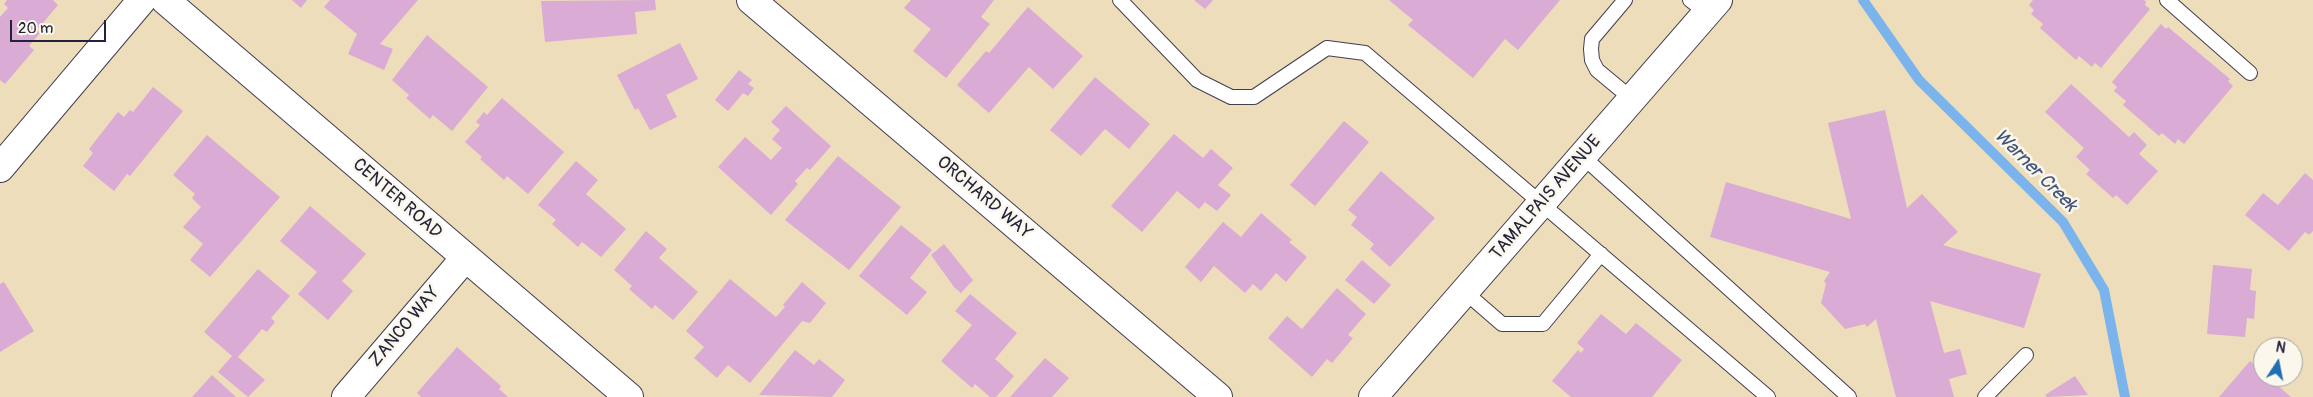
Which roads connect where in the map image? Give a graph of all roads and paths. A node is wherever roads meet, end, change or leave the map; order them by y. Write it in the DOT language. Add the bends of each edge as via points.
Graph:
graph roads {
  1 [pos="142,0"];
  2 [pos="165,0"];
  3 [pos="751,0"];
  4 [pos="1120,0"];
  5 [pos="1625,0"];
  6 [pos="2167,0"];
  7 [pos="1705,4"];
  8 [pos="2250,73"];
  9 [pos="1632,99"];
  10 [pos="1582,156"];
  11 [pos="0,168"];
  12 [pos="1541,204"];
  13 [pos="1601,254"];
  14 [pos="465,258"];
  15 [pos="1464,292"];
  16 [pos="2026,355"];
  17 [pos="346,397"];
  18 [pos="629,397"];
  19 [pos="1218,397"];
  20 [pos="1373,397"];
  21 [pos="1768,397"];
  22 [pos="1849,397"];
  23 [pos="1985,397"];
  1 -- 11 [label="street"];
  2 -- 14 [label="street, CENTER ROAD"];
  3 -- 19 [label="street, ORCHARD WAY"];
  4 -- 12 [label="lane" via="1198,80 1231,97 1254,97 1327,48 1365,53"];
  5 -- 9 [label="lane" via="1592,39 1590,48 1597,70"];
  6 -- 8 [label="lane"];
  7 -- 9 [label="street, TAMALPAIS AVENUE"];
  9 -- 10 [label="street, TAMALPAIS AVENUE"];
  10 -- 12 [label="street, TAMALPAIS AVENUE"];
  10 -- 22 [label="lane"];
  12 -- 13 [label="lane"];
  12 -- 15 [label="street, TAMALPAIS AVENUE"];
  13 -- 15 [label="lane" via="1543,324 1502,324"];
  13 -- 21 [label="lane"];
  14 -- 17 [label="street, ZANCO WAY"];
  14 -- 18 [label="street, CENTER ROAD"];
  15 -- 20 [label="street, TAMALPAIS AVENUE"];
  16 -- 23 [label="lane"];
}
